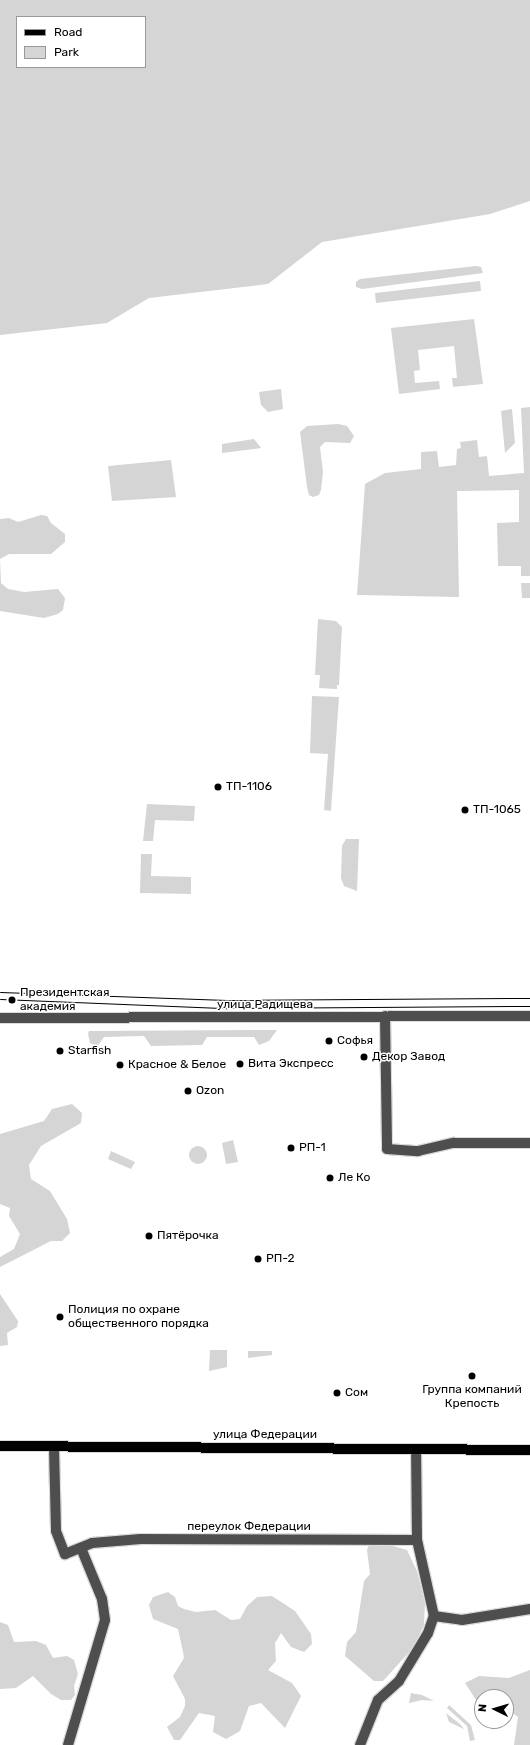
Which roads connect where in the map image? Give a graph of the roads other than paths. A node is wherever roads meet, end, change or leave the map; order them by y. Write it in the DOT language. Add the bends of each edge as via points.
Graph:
graph roads {
  1 [pos="386,1016"];
  2 [pos="530,1016"];
  3 [pos="0,1018"];
  4 [pos="530,1143"];
  5 [pos="0,1446"];
  6 [pos="54,1448"];
  7 [pos="416,1449"];
  8 [pos="530,1450"];
  9 [pos="417,1540"];
  10 [pos="81,1548"];
  11 [pos="530,1609"];
  12 [pos="434,1616"];
  13 [pos="68,1745"];
  14 [pos="360,1745"];
  1 -- 2 [label="street, улица Радищева"];
  1 -- 3 [label="street, улица Радищева"];
  1 -- 4 [label="street" via="387,1149 418,1151 454,1143"];
  5 -- 6 [label="main road, улица Федерации"];
  6 -- 7 [label="main road, улица Федерации"];
  6 -- 10 [label="street, переулок Федерации" via="56,1532 65,1554"];
  7 -- 8 [label="main road, улица Федерации"];
  7 -- 9 [label="street"];
  9 -- 10 [label="street, переулок Федерации" via="141,1539 92,1543"];
  9 -- 12 [label="street"];
  10 -- 13 [label="street" via="102,1599 106,1620"];
  11 -- 12 [label="street" via="462,1620"];
  12 -- 14 [label="street" via="428,1633 399,1681 378,1700"];
}
